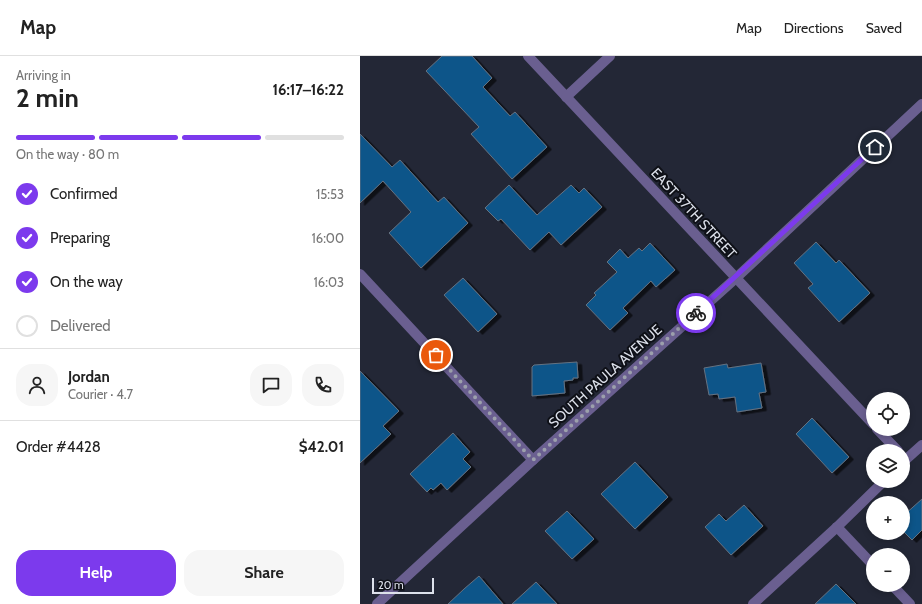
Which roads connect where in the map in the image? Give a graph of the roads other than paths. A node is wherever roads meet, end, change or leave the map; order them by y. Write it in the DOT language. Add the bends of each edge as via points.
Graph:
graph roads {
  1 [pos="528,56"];
  2 [pos="610,56"];
  3 [pos="566,97"];
  4 [pos="922,104"];
  5 [pos="360,274"];
  6 [pos="736,278"];
  7 [pos="866,417"];
  8 [pos="884,436"];
  9 [pos="891,444"];
  10 [pos="922,445"];
  11 [pos="910,454"];
  12 [pos="533,460"];
  13 [pos="877,488"];
  14 [pos="837,527"];
  15 [pos="866,558"];
  16 [pos="899,592"];
  17 [pos="377,604"];
  18 [pos="753,604"];
  19 [pos="910,604"];
  1 -- 3 [label="street, EAST 37TH STREET"];
  2 -- 3 [label="street"];
  3 -- 6 [label="street, EAST 37TH STREET"];
  4 -- 6 [label="street, SOUTH PAULA AVENUE"];
  5 -- 12 [label="street"];
  6 -- 7 [label="street, EAST 37TH STREET"];
  6 -- 12 [label="street, SOUTH PAULA AVENUE"];
  8 -- 9 [label="street"];
  10 -- 11 [label="street"];
  12 -- 17 [label="street, SOUTH PAULA AVENUE"];
  13 -- 14 [label="street"];
  14 -- 15 [label="street"];
  14 -- 18 [label="street"];
  16 -- 19 [label="street"];
}
